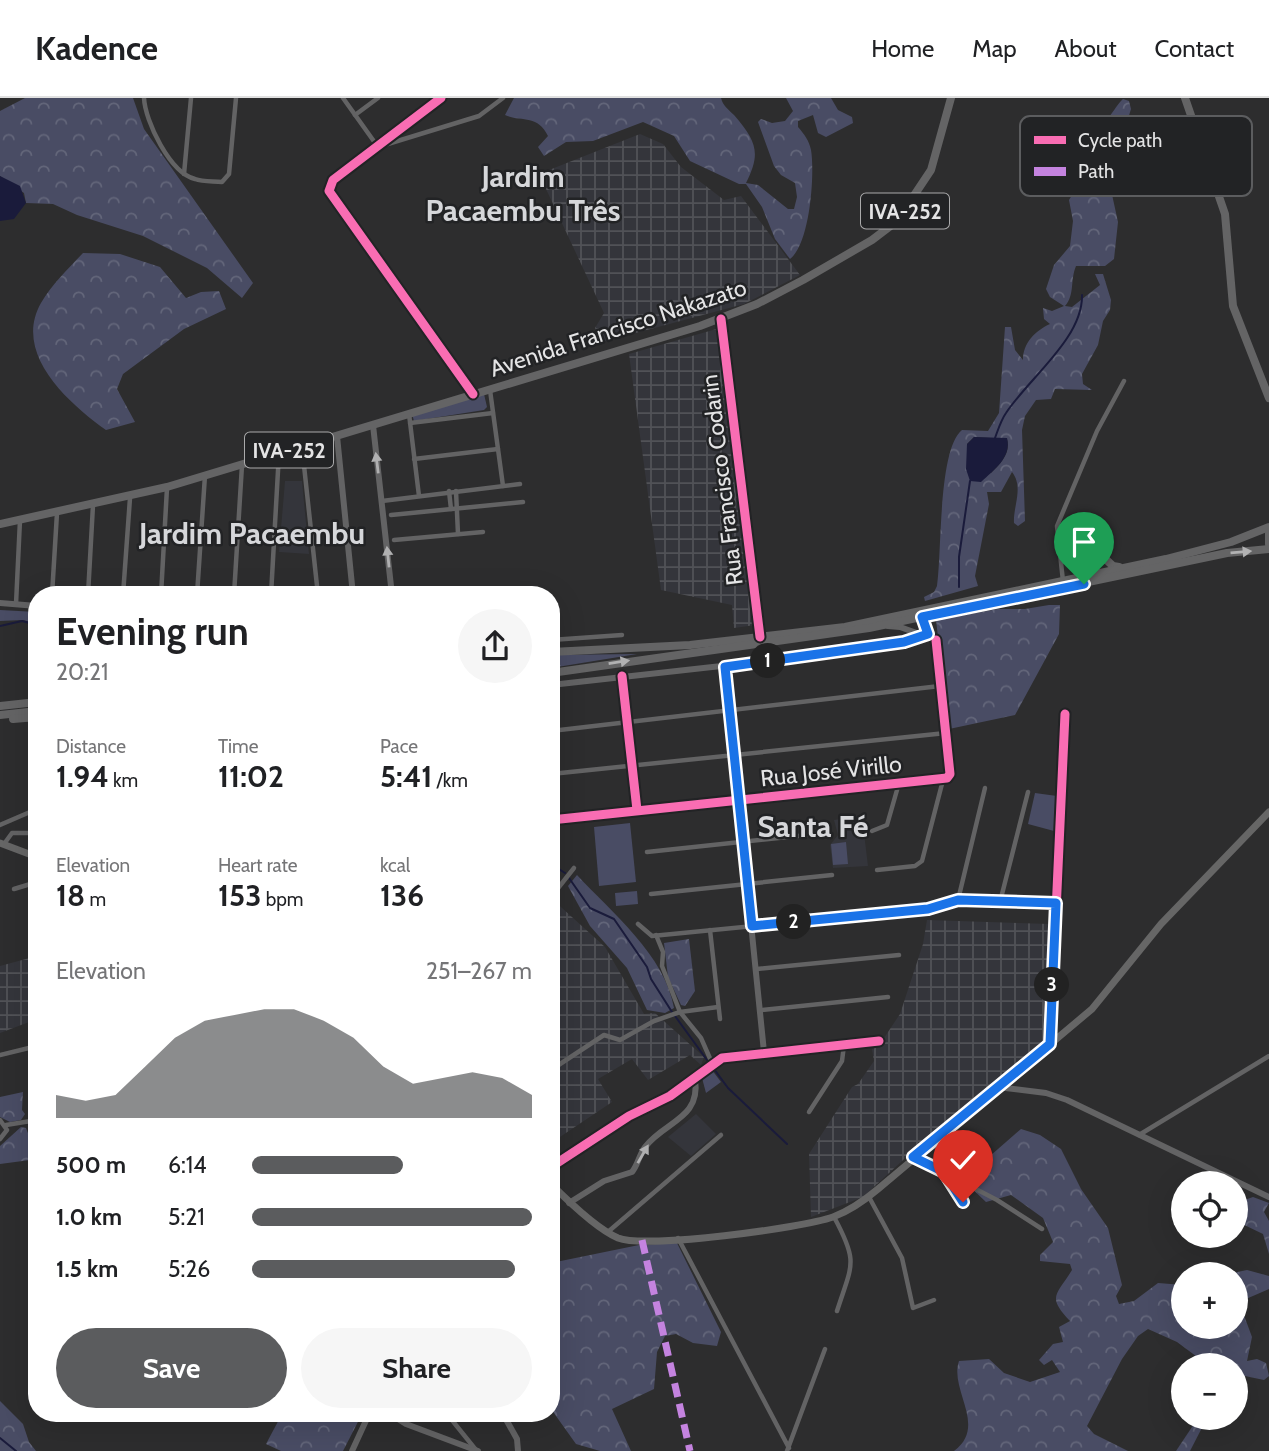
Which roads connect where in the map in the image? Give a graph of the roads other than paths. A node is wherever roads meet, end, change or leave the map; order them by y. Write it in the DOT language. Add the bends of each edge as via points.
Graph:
graph roads {
  1 [pos="144,98"];
  2 [pos="191,98"];
  3 [pos="236,98"];
  4 [pos="343,98"];
  5 [pos="378,98"];
  6 [pos="440,98"];
  7 [pos="503,98"];
  8 [pos="951,98"];
  9 [pos="1185,98"];
  10 [pos="355,115"];
  11 [pos="1191,116"];
  12 [pos="378,147"];
  13 [pos="184,174"];
  14 [pos="1219,196"];
  15 [pos="721,319"];
  16 [pos="1124,381"];
  17 [pos="490,390"];
  18 [pos="473,394"];
  19 [pos="1269,398"];
  20 [pos="493,412"];
  21 [pos="409,414"];
  22 [pos="410,424"];
  23 [pos="373,425"];
  24 [pos="337,436"];
  25 [pos="302,447"];
  26 [pos="498,449"];
  27 [pos="279,453"];
  28 [pos="414,459"];
  29 [pos="242,464"];
  30 [pos="205,475"];
  31 [pos="520,484"];
  32 [pos="503,486"];
  33 [pos="167,487"];
  34 [pos="449,491"];
  35 [pos="456,491"];
  36 [pos="418,496"];
  37 [pos="130,498"];
  38 [pos="382,501"];
  39 [pos="523,502"];
  40 [pos="93,505"];
  41 [pos="454,509"];
  42 [pos="57,513"];
  43 [pos="391,515"];
  44 [pos="20,520"];
  45 [pos="0,524"];
  46 [pos="1269,527"];
  47 [pos="483,532"];
  48 [pos="1269,533"];
  49 [pos="457,534"];
  50 [pos="394,540"];
  51 [pos="1269,544"];
  52 [pos="1269,549"];
  53 [pos="1122,568"];
  54 [pos="1086,576"];
  55 [pos="1063,581"];
  56 [pos="53,586"];
  57 [pos="88,586"];
  58 [pos="124,586"];
  59 [pos="162,586"];
  60 [pos="198,586"];
  61 [pos="235,586"];
  62 [pos="272,586"];
  63 [pos="317,586"];
  64 [pos="352,586"];
  65 [pos="391,586"];
  66 [pos="0,603"];
  67 [pos="16,604"];
  68 [pos="28,605"];
  69 [pos="922,617"];
  70 [pos="883,625"];
  71 [pos="622,635"];
  72 [pos="925,636"];
  73 [pos="760,637"];
  74 [pos="560,639"];
  75 [pos="560,652"];
  76 [pos="725,667"];
  77 [pos="560,672"];
  78 [pos="560,684"];
  79 [pos="940,686"];
  80 [pos="28,703"];
  81 [pos="0,706"];
  82 [pos="28,712"];
  83 [pos="730,712"];
  84 [pos="1065,714"];
  85 [pos="0,715"];
  86 [pos="28,718"];
  87 [pos="0,721"];
  88 [pos="560,730"];
  89 [pos="946,733"];
  90 [pos="734,755"];
  91 [pos="560,773"];
  92 [pos="945,779"];
  93 [pos="899,783"];
  94 [pos="985,788"];
  95 [pos="1028,792"];
  96 [pos="739,800"];
  97 [pos="1269,811"];
  98 [pos="28,813"];
  99 [pos="560,819"];
  100 [pos="11,820"];
  101 [pos="0,825"];
  102 [pos="872,831"];
  103 [pos="28,833"];
  104 [pos="826,833"];
  105 [pos="12,834"];
  106 [pos="744,842"];
  107 [pos="2,843"];
  108 [pos="647,852"];
  109 [pos="28,853"];
  110 [pos="575,868"];
  111 [pos="877,870"];
  112 [pos="832,875"];
  113 [pos="748,883"];
  114 [pos="28,885"];
  115 [pos="560,886"];
  116 [pos="13,889"];
  117 [pos="651,894"];
  118 [pos="958,900"];
  119 [pos="1000,902"];
  120 [pos="1056,903"];
  121 [pos="638,924"];
  122 [pos="752,926"];
  123 [pos="710,930"];
  124 [pos="656,935"];
  125 [pos="899,955"];
  126 [pos="757,969"];
  127 [pos="888,997"];
  128 [pos="718,1007"];
  129 [pos="761,1010"];
  130 [pos="678,1013"];
  131 [pos="720,1019"];
  132 [pos="879,1041"];
  133 [pos="1050,1044"];
  134 [pos="844,1045"];
  135 [pos="28,1048"];
  136 [pos="764,1052"];
  137 [pos="0,1055"];
  138 [pos="1269,1056"];
  139 [pos="712,1063"];
  140 [pos="560,1064"];
  141 [pos="695,1079"];
  142 [pos="997,1087"];
  143 [pos="809,1112"];
  144 [pos="0,1120"];
  145 [pos="28,1121"];
  146 [pos="6,1125"];
  147 [pos="721,1135"];
  148 [pos="1138,1136"];
  149 [pos="0,1139"];
  150 [pos="913,1157"];
  151 [pos="560,1161"];
  152 [pos="944,1172"];
  153 [pos="560,1194"];
  154 [pos="869,1197"];
  155 [pos="1269,1197"];
  156 [pos="963,1202"];
  157 [pos="569,1203"];
  158 [pos="834,1217"];
  159 [pos="1042,1229"];
  160 [pos="609,1231"];
  161 [pos="678,1238"];
  162 [pos="934,1300"];
  163 [pos="837,1311"];
  164 [pos="825,1349"];
  165 [pos="365,1422"];
  166 [pos="403,1422"];
  167 [pos="454,1422"];
  168 [pos="507,1422"];
  169 [pos="460,1430"];
  170 [pos="455,1442"];
  171 [pos="788,1449"];
  172 [pos="352,1451"];
  173 [pos="477,1451"];
  174 [pos="518,1451"];
  1 -- 13 [label="street" via="151,130"];
  2 -- 13 [label="street"];
  3 -- 13 [label="street" via="227,179 193,179"];
  4 -- 10 [label="street"];
  5 -- 10 [label="street"];
  6 -- 12 [label="street"];
  7 -- 12 [label="street" via="479,116"];
  8 -- 15 [label="main road, Avenida Francisco Nakazato / IVA-252" via="931,170 897,221 803,280"];
  9 -- 11 [label="main road"];
  10 -- 12 [label="street"];
  12 -- 18 [label="street" via="329,186 331,197"];
  14 -- 19 [label="main road" via="1225,214 1233,306"];
  15 -- 17 [label="main road, Avenida Francisco Nakazato / IVA-252"];
  15 -- 73 [label="street, Rua Francisco Codarin"];
  16 -- 55 [label="street" via="1097,431 1057,526"];
  17 -- 18 [label="main road, Avenida Francisco Nakazato / IVA-252"];
  17 -- 20 [label="street"];
  18 -- 21 [label="main road, Avenida Francisco Nakazato / IVA-252"];
  20 -- 22 [label="street"];
  20 -- 26 [label="street"];
  21 -- 22 [label="street"];
  21 -- 23 [label="main road, Avenida Francisco Nakazato / IVA-252"];
  22 -- 28 [label="street"];
  23 -- 24 [label="main road, Avenida Francisco Nakazato / IVA-252"];
  38 -- 23 [label="street, one-way"];
  24 -- 25 [label="main road, Avenida Francisco Nakazato / IVA-252"];
  24 -- 64 [label="street"];
  25 -- 27 [label="main road, Avenida Francisco Nakazato / IVA-252"];
  25 -- 63 [label="street"];
  26 -- 28 [label="street"];
  26 -- 32 [label="street"];
  27 -- 29 [label="main road, Avenida Francisco Nakazato / IVA-252"];
  27 -- 62 [label="street"];
  28 -- 36 [label="street"];
  29 -- 30 [label="main road, Avenida Francisco Nakazato / IVA-252"];
  29 -- 61 [label="street"];
  30 -- 33 [label="main road, Avenida Francisco Nakazato / IVA-252"];
  30 -- 60 [label="street"];
  31 -- 32 [label="street"];
  32 -- 35 [label="street"];
  33 -- 37 [label="main road, Avenida Francisco Nakazato / IVA-252"];
  33 -- 59 [label="street"];
  34 -- 35 [label="street"];
  34 -- 36 [label="street"];
  34 -- 41 [label="street"];
  35 -- 41 [label="street"];
  36 -- 38 [label="street"];
  37 -- 40 [label="main road, Avenida Francisco Nakazato / IVA-252"];
  37 -- 58 [label="street"];
  65 -- 38 [label="street, one-way"];
  39 -- 41 [label="street"];
  40 -- 42 [label="main road, Avenida Francisco Nakazato / IVA-252"];
  40 -- 57 [label="street"];
  41 -- 43 [label="street"];
  41 -- 49 [label="street"];
  42 -- 44 [label="main road, Avenida Francisco Nakazato / IVA-252"];
  42 -- 56 [label="street"];
  44 -- 45 [label="main road, Avenida Francisco Nakazato / IVA-252"];
  44 -- 67 [label="street"];
  46 -- 53 [label="main road" via="1190,553"];
  47 -- 49 [label="street"];
  48 -- 51 [label="main road"];
  49 -- 50 [label="street"];
  69 -- 52 [label="main road, one-way" via="1227,553"];
  53 -- 54 [label="main road"];
  53 -- 54 [label="main road" via="1100,554"];
  54 -- 55 [label="main road"];
  55 -- 73 [label="main road" via="845,627"];
  66 -- 67 [label="street"];
  67 -- 68 [label="street"];
  69 -- 70 [label="main road"];
  69 -- 72 [label="street"];
  70 -- 72 [label="street"];
  77 -- 70 [label="main road, one-way"];
  71 -- 74 [label="street"];
  72 -- 76 [label="street"];
  72 -- 79 [label="street" via="936,640"];
  73 -- 75 [label="main road"];
  76 -- 78 [label="street"];
  76 -- 83 [label="street"];
  79 -- 83 [label="street"];
  79 -- 89 [label="street"];
  80 -- 81 [label="main road"];
  82 -- 85 [label="main road"];
  83 -- 88 [label="street"];
  83 -- 90 [label="street"];
  84 -- 120 [label="street"];
  86 -- 87 [label="main road"];
  89 -- 90 [label="street"];
  89 -- 92 [label="street" via="950,774"];
  90 -- 91 [label="street"];
  90 -- 96 [label="street"];
  92 -- 93 [label="street, Rua José Virillo"];
  92 -- 111 [label="street" via="922,861 915,866"];
  93 -- 96 [label="street, Rua José Virillo"];
  93 -- 102 [label="street" via="887,825"];
  94 -- 118 [label="street"];
  95 -- 119 [label="street"];
  96 -- 99 [label="street, Rua José Virillo"];
  96 -- 106 [label="street"];
  97 -- 133 [label="main road" via="1161,924 1091,1009"];
  98 -- 100 [label="street"];
  100 -- 101 [label="street"];
  100 -- 105 [label="street"];
  103 -- 105 [label="street"];
  104 -- 106 [label="street"];
  105 -- 107 [label="street"];
  106 -- 108 [label="street"];
  106 -- 113 [label="street"];
  107 -- 109 [label="main road"];
  110 -- 115 [label="street"];
  112 -- 113 [label="street"];
  113 -- 117 [label="street"];
  113 -- 122 [label="street"];
  114 -- 116 [label="street"];
  118 -- 119 [label="street"];
  118 -- 122 [label="street" via="928,909"];
  119 -- 120 [label="street"];
  120 -- 133 [label="street"];
  121 -- 124 [label="street" via="648,935"];
  122 -- 123 [label="street"];
  122 -- 126 [label="street"];
  123 -- 124 [label="street"];
  123 -- 128 [label="street"];
  124 -- 130 [label="street"];
  125 -- 126 [label="street"];
  126 -- 129 [label="street"];
  127 -- 129 [label="street"];
  128 -- 130 [label="street"];
  128 -- 131 [label="street"];
  129 -- 136 [label="street"];
  130 -- 139 [label="street" via="701,1038"];
  130 -- 140 [label="street" via="625,1038 604,1035"];
  132 -- 134 [label="street"];
  133 -- 142 [label="main road"];
  134 -- 136 [label="street"];
  134 -- 143 [label="street" via="842,1061"];
  135 -- 137 [label="street"];
  136 -- 139 [label="street"];
  138 -- 148 [label="street"];
  139 -- 141 [label="street"];
  141 -- 151 [label="street"];
  157 -- 141 [label="street, one-way" via="604,1181 632,1172 645,1146 692,1107"];
  142 -- 148 [label="street" via="1046,1093"];
  142 -- 150 [label="main road"];
  144 -- 146 [label="street"];
  145 -- 146 [label="street"];
  146 -- 149 [label="street"];
  147 -- 160 [label="street"];
  148 -- 155 [label="street"];
  150 -- 152 [label="street"];
  150 -- 154 [label="main road"];
  152 -- 156 [label="street"];
  152 -- 159 [label="street"];
  153 -- 157 [label="main road"];
  154 -- 158 [label="main road"];
  154 -- 162 [label="street" via="901,1258 913,1308"];
  157 -- 160 [label="main road"];
  158 -- 161 [label="main road" via="766,1232"];
  158 -- 163 [label="street" via="852,1261"];
  160 -- 161 [label="main road" via="622,1239"];
  161 -- 171 [label="street"];
  164 -- 171 [label="street"];
  165 -- 172 [label="street"];
  166 -- 170 [label="street"];
  167 -- 169 [label="street"];
  168 -- 174 [label="street"];
  169 -- 170 [label="street"];
  169 -- 173 [label="street"];
  170 -- 173 [label="street"];
}
